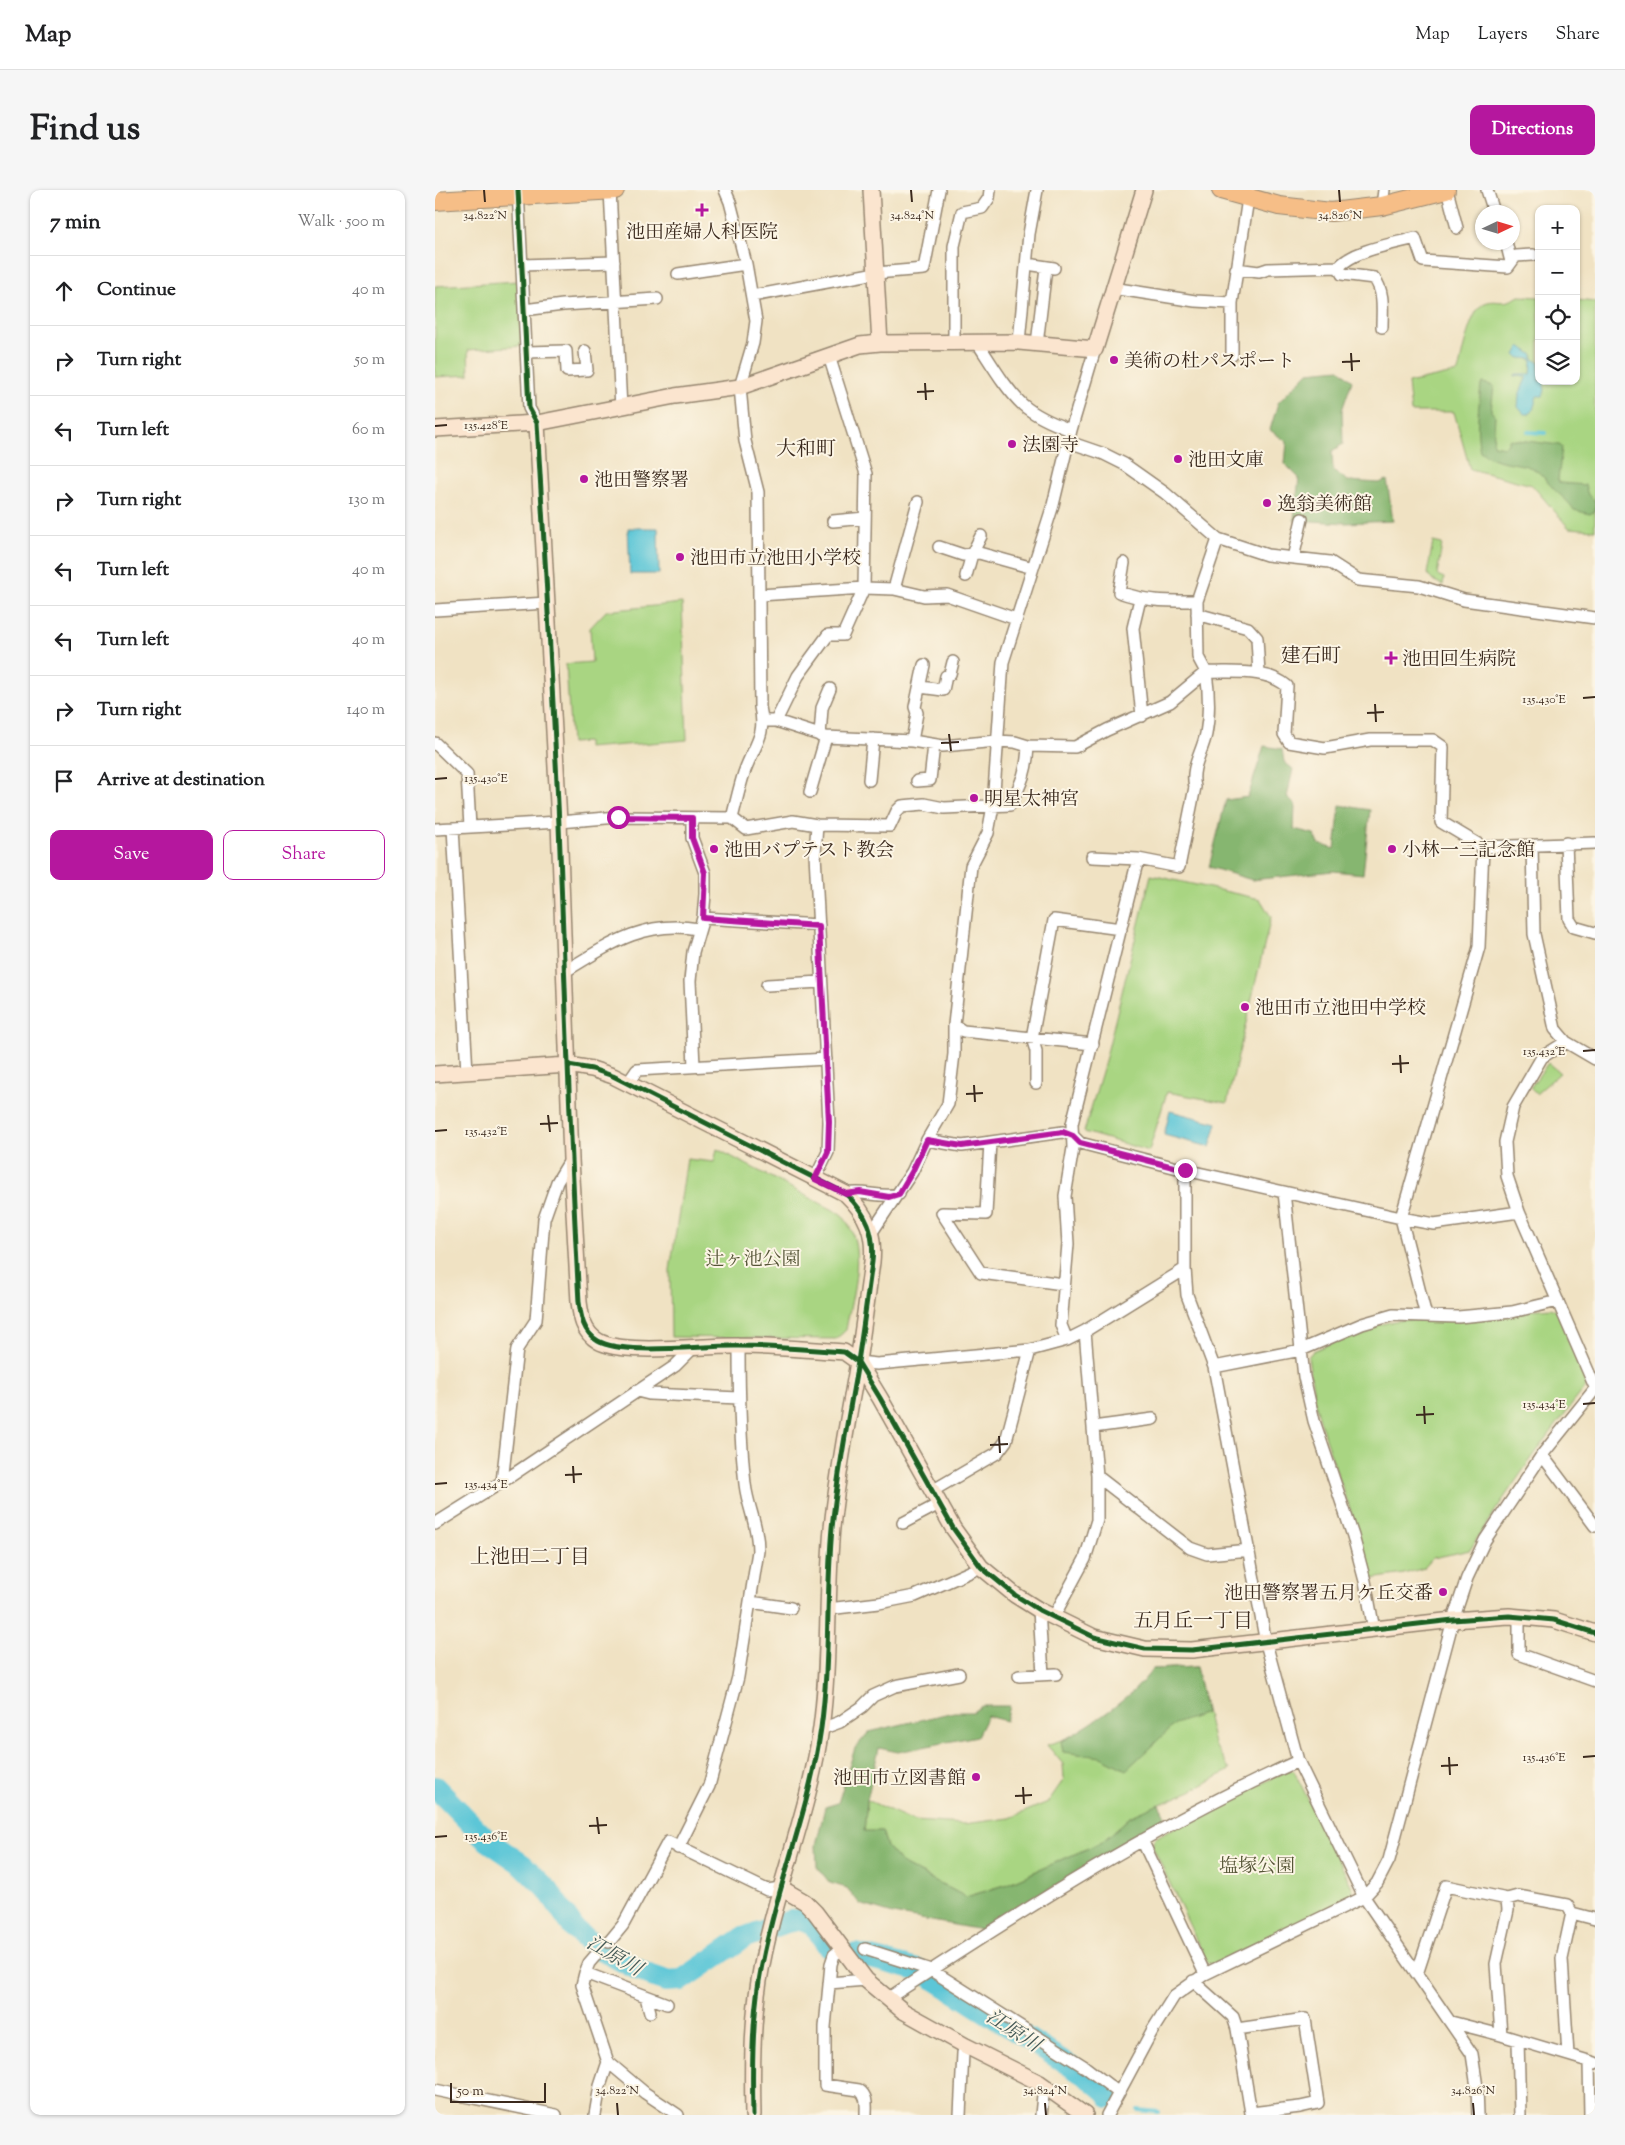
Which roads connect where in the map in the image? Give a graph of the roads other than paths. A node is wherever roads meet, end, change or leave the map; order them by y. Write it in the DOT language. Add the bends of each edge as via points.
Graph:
graph roads {
  1 [pos="610,190"];
  2 [pos="615,190"];
  3 [pos="725,190"];
  4 [pos="871,190"];
  5 [pos="939,190"];
  6 [pos="989,190"];
  7 [pos="1037,190"];
  8 [pos="1144,190"];
  9 [pos="1221,190"];
  10 [pos="1447,190"];
  11 [pos="1487,190"];
  12 [pos="518,193"];
  13 [pos="1248,194"];
  14 [pos="1383,198"];
  15 [pos="435,201"];
  16 [pos="1492,205"];
  17 [pos="1457,228"];
  18 [pos="1508,250"];
  19 [pos="1533,255"];
  20 [pos="614,262"];
  21 [pos="1511,262"];
  22 [pos="746,264"];
  23 [pos="1027,264"];
  24 [pos="522,266"];
  25 [pos="1339,267"];
  26 [pos="1237,269"];
  27 [pos="876,273"];
  28 [pos="679,274"];
  29 [pos="1112,288"];
  30 [pos="752,296"];
  31 [pos="657,299"];
  32 [pos="617,301"];
  33 [pos="1232,303"];
  34 [pos="524,310"];
  35 [pos="1382,327"];
  36 [pos="954,342"];
  37 [pos="977,342"];
  38 [pos="1019,342"];
  39 [pos="880,343"];
  40 [pos="1037,344"];
  41 [pos="1095,349"];
  42 [pos="585,351"];
  43 [pos="527,352"];
  44 [pos="1232,355"];
  45 [pos="829,356"];
  46 [pos="740,387"];
  47 [pos="621,408"];
  48 [pos="537,423"];
  49 [pos="435,429"];
  50 [pos="1071,430"];
  51 [pos="1069,442"];
  52 [pos="918,502"];
  53 [pos="865,518"];
  54 [pos="1302,519"];
  55 [pos="833,521"];
  56 [pos="981,536"];
  57 [pos="1218,539"];
  58 [pos="939,547"];
  59 [pos="972,554"];
  60 [pos="1293,558"];
  61 [pos="1124,563"];
  62 [pos="1033,568"];
  63 [pos="966,576"];
  64 [pos="864,588"];
  65 [pos="894,589"];
  66 [pos="760,595"];
  67 [pos="1140,599"];
  68 [pos="1197,601"];
  69 [pos="547,603"];
  70 [pos="435,610"];
  71 [pos="1197,614"];
  72 [pos="1595,618"];
  73 [pos="1017,619"];
  74 [pos="953,662"];
  75 [pos="924,665"];
  76 [pos="1206,672"];
  77 [pos="1259,674"];
  78 [pos="920,686"];
  79 [pos="830,689"];
  80 [pos="1142,716"];
  81 [pos="763,721"];
  82 [pos="776,721"];
  83 [pos="823,736"];
  84 [pos="873,739"];
  85 [pos="911,741"];
  86 [pos="997,741"];
  87 [pos="435,743"];
  88 [pos="934,745"];
  89 [pos="1027,746"];
  90 [pos="869,780"];
  91 [pos="917,781"];
  92 [pos="811,792"];
  93 [pos="993,806"];
  94 [pos="692,818"];
  95 [pos="732,818"];
  96 [pos="559,822"];
  97 [pos="817,825"];
  98 [pos="470,827"];
  99 [pos="435,828"];
  100 [pos="453,828"];
  101 [pos="1595,842"];
  102 [pos="1566,844"];
  103 [pos="1532,845"];
  104 [pos="1483,847"];
  105 [pos="1092,857"];
  106 [pos="1138,859"];
  107 [pos="703,918"];
  108 [pos="819,926"];
  109 [pos="698,929"];
  110 [pos="1121,929"];
  111 [pos="1595,933"];
  112 [pos="564,972"];
  113 [pos="821,982"];
  114 [pos="767,985"];
  115 [pos="954,1025"];
  116 [pos="1032,1038"];
  117 [pos="1567,1042"];
  118 [pos="1093,1044"];
  119 [pos="826,1059"];
  120 [pos="1595,1059"];
  121 [pos="568,1065"];
  122 [pos="694,1066"];
  123 [pos="467,1072"];
  124 [pos="435,1074"];
  125 [pos="1036,1083"];
  126 [pos="628,1084"];
  127 [pos="1073,1136"];
  128 [pos="927,1140"];
  129 [pos="990,1142"];
  130 [pos="571,1159"];
  131 [pos="1185,1170"];
  132 [pos="815,1179"];
  133 [pos="1284,1192"];
  134 [pos="846,1194"];
  135 [pos="899,1194"];
  136 [pos="1519,1212"];
  137 [pos="1401,1218"];
  138 [pos="872,1232"];
  139 [pos="1185,1269"];
  140 [pos="1063,1284"];
  141 [pos="1559,1301"];
  142 [pos="1426,1316"];
  143 [pos="1085,1331"];
  144 [pos="1067,1340"];
  145 [pos="695,1346"];
  146 [pos="739,1346"];
  147 [pos="1030,1350"];
  148 [pos="1301,1350"];
  149 [pos="858,1362"];
  150 [pos="1214,1367"];
  151 [pos="1595,1388"];
  152 [pos="637,1391"];
  153 [pos="739,1398"];
  154 [pos="1153,1419"];
  155 [pos="1093,1427"];
  156 [pos="1542,1455"];
  157 [pos="1097,1476"];
  158 [pos="501,1482"];
  159 [pos="935,1497"];
  160 [pos="903,1523"];
  161 [pos="435,1524"];
  162 [pos="1595,1526"];
  163 [pos="1249,1550"];
  164 [pos="981,1567"];
  165 [pos="750,1602"];
  166 [pos="791,1608"];
  167 [pos="828,1609"];
  168 [pos="1039,1610"];
  169 [pos="1519,1617"];
  170 [pos="1053,1618"];
  171 [pos="1453,1620"];
  172 [pos="1374,1630"];
  173 [pos="1595,1633"];
  174 [pos="1267,1643"];
  175 [pos="959,1674"];
  176 [pos="1057,1674"];
  177 [pos="1043,1675"];
  178 [pos="1019,1676"];
  179 [pos="1595,1681"];
  180 [pos="821,1729"];
  181 [pos="1298,1761"];
  182 [pos="1142,1840"];
  183 [pos="678,1848"];
  184 [pos="781,1888"];
  185 [pos="1364,1898"];
  186 [pos="1507,1899"];
  187 [pos="1572,1913"];
  188 [pos="1595,1919"];
  189 [pos="609,1942"];
  190 [pos="865,1948"];
  191 [pos="842,1949"];
  192 [pos="595,1956"];
  193 [pos="585,1973"];
  194 [pos="927,1973"];
  195 [pos="1205,1974"];
  196 [pos="1417,1974"];
  197 [pos="865,1980"];
  198 [pos="1193,1981"];
  199 [pos="829,1983"];
  200 [pos="646,1997"];
  201 [pos="887,1999"];
  202 [pos="667,2004"];
  203 [pos="651,2012"];
  204 [pos="1451,2022"];
  205 [pos="1237,2029"];
  206 [pos="1501,2035"];
  207 [pos="1518,2041"];
  208 [pos="966,2046"];
  209 [pos="1568,2055"];
  210 [pos="608,2062"];
  211 [pos="1592,2062"];
  212 [pos="1047,2088"];
  213 [pos="435,2090"];
  214 [pos="1119,2093"];
  215 [pos="557,2115"];
  216 [pos="595,2115"];
  217 [pos="678,2115"];
  218 [pos="753,2115"];
  219 [pos="866,2115"];
  220 [pos="960,2115"];
  221 [pos="1041,2115"];
  222 [pos="1085,2115"];
  223 [pos="1107,2115"];
  224 [pos="1478,2115"];
  225 [pos="1520,2115"];
  226 [pos="1590,2115"];
  1 -- 2 [label="main road"];
  1 -- 12 [label="main road"];
  1 -- 20 [label="street"];
  3 -- 22 [label="street"];
  4 -- 27 [label="street"];
  5 -- 27 [label="street" via="924,269"];
  6 -- 36 [label="street" via="989,198 982,208 962,212 954,246"];
  7 -- 23 [label="street"];
  8 -- 29 [label="street"];
  9 -- 13 [label="main road"];
  10 -- 14 [label="main road"];
  10 -- 17 [label="street"];
  11 -- 16 [label="street"];
  12 -- 15 [label="main road"];
  12 -- 24 [label="street"];
  13 -- 14 [label="main road" via="1279,206 1331,212"];
  13 -- 26 [label="street"];
  18 -- 21 [label="street"];
  19 -- 21 [label="street" via="1516,256"];
  20 -- 24 [label="street"];
  20 -- 32 [label="street"];
  21 -- 25 [label="street" via="1509,267 1423,261 1415,238 1362,253"];
  22 -- 28 [label="street"];
  22 -- 30 [label="street"];
  23 -- 38 [label="street"];
  23 -- 40 [label="street" via="1050,268"];
  24 -- 34 [label="street"];
  25 -- 26 [label="street" via="1259,272"];
  25 -- 35 [label="street" via="1342,274 1374,278 1382,296"];
  26 -- 33 [label="street"];
  27 -- 30 [label="street"];
  27 -- 39 [label="street"];
  29 -- 33 [label="street" via="1195,301"];
  29 -- 41 [label="street"];
  30 -- 46 [label="street" via="756,321"];
  31 -- 32 [label="street"];
  32 -- 34 [label="street"];
  32 -- 47 [label="street"];
  33 -- 44 [label="street"];
  34 -- 43 [label="street"];
  36 -- 37 [label="street"];
  36 -- 39 [label="street"];
  37 -- 38 [label="street"];
  37 -- 50 [label="street" via="1023,404 1048,422"];
  38 -- 40 [label="street"];
  39 -- 45 [label="street" via="861,345"];
  40 -- 41 [label="street"];
  41 -- 50 [label="street"];
  42 -- 43 [label="street" via="587,370 567,371 566,351"];
  43 -- 48 [label="street" via="529,408"];
  45 -- 46 [label="street"];
  45 -- 53 [label="street" via="866,474"];
  46 -- 47 [label="street"];
  46 -- 66 [label="street" via="745,440 758,492"];
  47 -- 48 [label="street"];
  48 -- 49 [label="street"];
  48 -- 69 [label="street"];
  50 -- 51 [label="street"];
  51 -- 57 [label="street" via="1123,464 1165,493"];
  51 -- 62 [label="street"];
  52 -- 65 [label="street"];
  53 -- 55 [label="street"];
  53 -- 64 [label="street"];
  54 -- 60 [label="street"];
  56 -- 59 [label="street"];
  57 -- 60 [label="street" via="1267,555"];
  57 -- 68 [label="street"];
  58 -- 59 [label="street" via="963,555"];
  59 -- 62 [label="street" via="979,553"];
  59 -- 63 [label="street"];
  60 -- 72 [label="street" via="1330,562 1358,580 1419,586 1464,600"];
  61 -- 67 [label="street" via="1119,592"];
  62 -- 73 [label="street"];
  64 -- 65 [label="street"];
  64 -- 66 [label="street"];
  64 -- 82 [label="street" via="843,634 827,636 798,676"];
  65 -- 73 [label="street" via="924,596 947,595"];
  66 -- 81 [label="street" via="760,707"];
  67 -- 68 [label="street"];
  67 -- 80 [label="street" via="1133,628"];
  68 -- 71 [label="street"];
  69 -- 70 [label="street"];
  69 -- 96 [label="street"];
  71 -- 76 [label="street" via="1198,657"];
  71 -- 77 [label="street" via="1248,628 1257,638"];
  73 -- 86 [label="street" via="1003,662"];
  74 -- 78 [label="street" via="943,690"];
  75 -- 78 [label="street"];
  76 -- 77 [label="street"];
  76 -- 80 [label="street" via="1170,702"];
  76 -- 106 [label="street" via="1210,700 1206,736 1197,758 1193,778 1195,787 1179,867"];
  77 -- 104 [label="street" via="1277,677 1287,686 1284,734 1289,742 1325,748 1369,740 1433,740 1443,747 1441,822"];
  78 -- 85 [label="street"];
  79 -- 83 [label="street" via="822,708"];
  80 -- 89 [label="street" via="1075,747"];
  81 -- 82 [label="street"];
  81 -- 95 [label="street" via="761,736 745,771"];
  82 -- 83 [label="street"];
  83 -- 84 [label="street"];
  83 -- 92 [label="street"];
  84 -- 85 [label="street"];
  84 -- 90 [label="street"];
  85 -- 88 [label="street"];
  86 -- 88 [label="street"];
  86 -- 89 [label="street"];
  86 -- 93 [label="street"];
  87 -- 98 [label="street" via="467,774"];
  88 -- 91 [label="street" via="931,780"];
  89 -- 93 [label="street" via="1027,768 1011,805"];
  93 -- 97 [label="street" via="902,806 890,826"];
  93 -- 115 [label="street" via="988,833 971,866"];
  94 -- 95 [label="street"];
  94 -- 96 [label="street" via="618,817"];
  94 -- 107 [label="street" via="692,838 705,873"];
  95 -- 97 [label="street" via="746,829 793,821"];
  96 -- 98 [label="street"];
  96 -- 112 [label="street"];
  97 -- 108 [label="street" via="815,854"];
  98 -- 100 [label="street"];
  99 -- 100 [label="street"];
  100 -- 123 [label="street"];
  101 -- 102 [label="street"];
  102 -- 103 [label="street"];
  102 -- 111 [label="street" via="1569,919 1574,927"];
  103 -- 104 [label="street"];
  103 -- 117 [label="street" via="1535,934 1555,1029"];
  104 -- 137 [label="street" via="1479,946"];
  105 -- 106 [label="street"];
  106 -- 110 [label="street"];
  107 -- 108 [label="street"];
  107 -- 109 [label="street"];
  108 -- 113 [label="street"];
  109 -- 112 [label="street" via="654,927 610,944"];
  109 -- 122 [label="street" via="690,981"];
  110 -- 116 [label="street" via="1054,920"];
  110 -- 118 [label="street"];
  112 -- 121 [label="street"];
  113 -- 114 [label="street"];
  113 -- 119 [label="street"];
  115 -- 116 [label="street" via="963,1031"];
  115 -- 128 [label="street" via="948,1104"];
  116 -- 118 [label="street"];
  116 -- 125 [label="street" via="1036,1050"];
  117 -- 120 [label="street"];
  117 -- 136 [label="street" via="1543,1056 1513,1107 1505,1142 1507,1176"];
  118 -- 127 [label="street" via="1072,1124"];
  119 -- 122 [label="street"];
  119 -- 132 [label="street" via="828,1152"];
  121 -- 123 [label="street"];
  121 -- 126 [label="street" via="591,1068"];
  121 -- 130 [label="street"];
  122 -- 126 [label="street" via="637,1070"];
  123 -- 124 [label="street"];
  126 -- 132 [label="street"];
  127 -- 129 [label="street" via="1063,1132"];
  127 -- 131 [label="street" via="1080,1143"];
  127 -- 140 [label="street" via="1065,1196 1067,1244"];
  128 -- 129 [label="street" via="962,1146"];
  128 -- 135 [label="street"];
  129 -- 140 [label="street" via="986,1214 942,1213 981,1273"];
  130 -- 145 [label="street" via="579,1302 586,1329 597,1340 619,1348"];
  130 -- 158 [label="street" via="557,1182 544,1219 536,1320 517,1349"];
  131 -- 133 [label="street"];
  131 -- 139 [label="street"];
  132 -- 134 [label="street"];
  133 -- 137 [label="street"];
  133 -- 148 [label="street"];
  134 -- 135 [label="street" via="860,1192 889,1197"];
  134 -- 138 [label="street" via="858,1206"];
  135 -- 138 [label="street"];
  136 -- 137 [label="street" via="1434,1224"];
  136 -- 141 [label="street"];
  137 -- 142 [label="street"];
  138 -- 149 [label="street" via="872,1262"];
  139 -- 143 [label="street"];
  139 -- 150 [label="street" via="1187,1295"];
  140 -- 144 [label="street" via="1061,1325"];
  141 -- 142 [label="street" via="1512,1312"];
  141 -- 151 [label="street"];
  142 -- 148 [label="street" via="1393,1316 1362,1324"];
  143 -- 144 [label="street"];
  143 -- 155 [label="street"];
  144 -- 147 [label="street"];
  145 -- 146 [label="street"];
  145 -- 152 [label="street" via="675,1366"];
  146 -- 149 [label="street" via="845,1352"];
  146 -- 153 [label="street"];
  147 -- 149 [label="street" via="877,1364"];
  147 -- 159 [label="street" via="1006,1441 997,1453"];
  148 -- 150 [label="street"];
  148 -- 172 [label="street" via="1314,1421 1353,1536"];
  149 -- 159 [label="street"];
  149 -- 167 [label="street" via="836,1492"];
  150 -- 163 [label="street"];
  151 -- 156 [label="street"];
  152 -- 153 [label="street"];
  152 -- 158 [label="street"];
  153 -- 165 [label="street" via="746,1491 758,1534"];
  154 -- 155 [label="street"];
  155 -- 157 [label="street"];
  156 -- 162 [label="street"];
  156 -- 171 [label="street" via="1485,1540 1467,1578"];
  157 -- 163 [label="street" via="1190,1548 1207,1554"];
  157 -- 170 [label="street" via="1097,1520 1085,1559"];
  158 -- 161 [label="street"];
  159 -- 160 [label="street"];
  159 -- 164 [label="street"];
  163 -- 174 [label="street"];
  164 -- 167 [label="street" via="915,1596"];
  164 -- 168 [label="street"];
  165 -- 166 [label="street"];
  165 -- 183 [label="street" via="738,1677 709,1786"];
  167 -- 180 [label="street"];
  168 -- 170 [label="street"];
  168 -- 177 [label="street"];
  169 -- 171 [label="street"];
  169 -- 173 [label="street" via="1555,1620"];
  169 -- 179 [label="street" via="1519,1654"];
  170 -- 174 [label="street" via="1094,1637 1145,1649 1192,1650"];
  171 -- 172 [label="street"];
  171 -- 185 [label="street" via="1389,1860 1377,1883"];
  172 -- 174 [label="street"];
  174 -- 181 [label="street"];
  175 -- 180 [label="street" via="895,1686 873,1696 862,1708 840,1722"];
  176 -- 177 [label="street"];
  177 -- 178 [label="street"];
  180 -- 184 [label="street"];
  181 -- 182 [label="street" via="1237,1788"];
  181 -- 185 [label="street"];
  182 -- 194 [label="street" via="1016,1914"];
  182 -- 195 [label="street"];
  183 -- 184 [label="street" via="767,1890"];
  183 -- 189 [label="street" via="668,1842 623,1925"];
  184 -- 191 [label="street" via="810,1907"];
  184 -- 218 [label="street" via="759,1980 754,2025"];
  185 -- 195 [label="street"];
  185 -- 196 [label="street"];
  186 -- 187 [label="street" via="1518,1896 1567,1905"];
  186 -- 196 [label="street" via="1447,1886"];
  186 -- 206 [label="street" via="1508,1910 1496,1964"];
  187 -- 188 [label="street"];
  187 -- 209 [label="street" via="1561,1959"];
  190 -- 194 [label="street"];
  191 -- 197 [label="street"];
  191 -- 199 [label="street" via="834,1955"];
  192 -- 193 [label="street"];
  193 -- 200 [label="street"];
  193 -- 210 [label="street" via="582,1985"];
  194 -- 201 [label="street"];
  194 -- 214 [label="street" via="1085,2067"];
  195 -- 198 [label="street"];
  196 -- 204 [label="street"];
  197 -- 199 [label="street"];
  197 -- 201 [label="street"];
  198 -- 205 [label="street" via="1233,2017"];
  198 -- 214 [label="street" via="1174,1996"];
  199 -- 219 [label="street" via="825,2085 863,2092"];
  200 -- 202 [label="street"];
  200 -- 203 [label="street"];
  201 -- 208 [label="street"];
  204 -- 206 [label="street"];
  204 -- 224 [label="street" via="1472,2054"];
  205 -- 205 [label="street" via="1251,2113 1318,2103 1305,2019"];
  206 -- 207 [label="street"];
  207 -- 209 [label="street"];
  207 -- 225 [label="street"];
  208 -- 212 [label="street"];
  208 -- 220 [label="street"];
  209 -- 211 [label="street"];
  210 -- 216 [label="street"];
  210 -- 217 [label="street"];
  211 -- 226 [label="street"];
  212 -- 221 [label="street"];
  212 -- 222 [label="street"];
  213 -- 215 [label="street"];
  214 -- 223 [label="street"];
}
